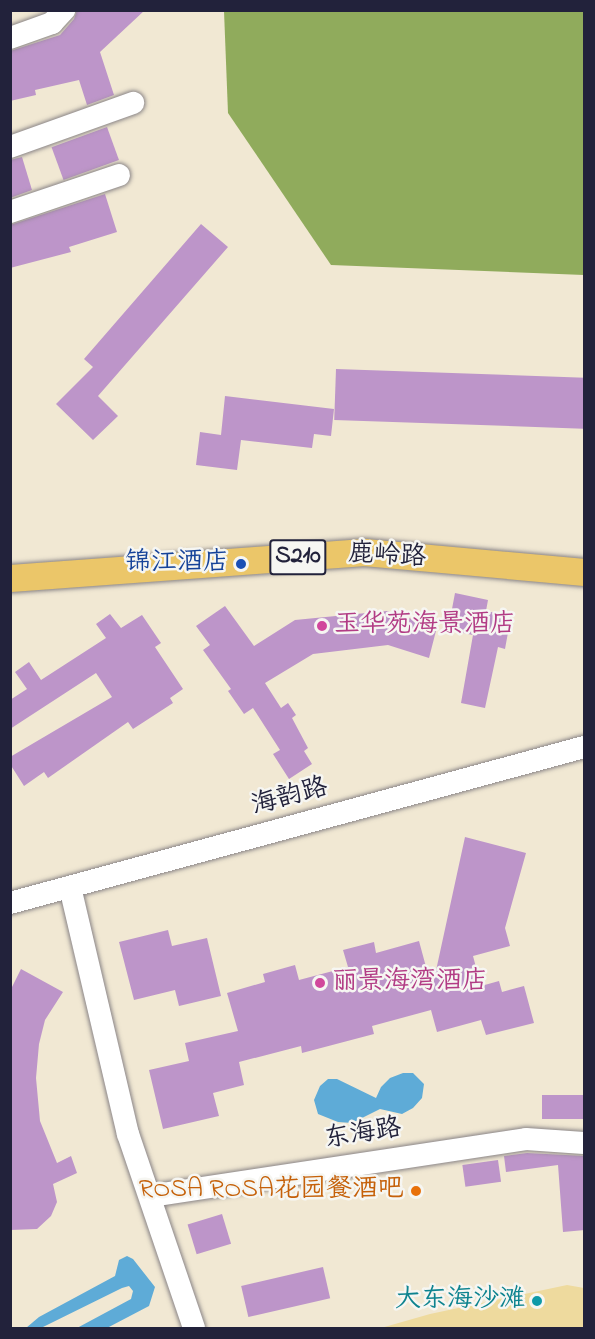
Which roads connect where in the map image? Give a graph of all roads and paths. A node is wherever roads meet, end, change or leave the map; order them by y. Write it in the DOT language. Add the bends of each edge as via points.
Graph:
graph roads {
  1 [pos="64,10"];
  2 [pos="10,38"];
  3 [pos="133,103"];
  4 [pos="10,147"];
  5 [pos="119,176"];
  6 [pos="10,212"];
  7 [pos="585,572"];
  8 [pos="10,578"];
  9 [pos="585,747"];
  10 [pos="70,887"];
  11 [pos="10,903"];
  12 [pos="585,1143"];
  13 [pos="150,1196"];
  14 [pos="194,1329"];
  1 -- 2 [label="street" via="52,23"];
  3 -- 4 [label="street"];
  5 -- 6 [label="street"];
  7 -- 8 [label="main road, 鹿岭路 / S210" via="364,552"];
  9 -- 10 [label="street, 海韵路"];
  10 -- 11 [label="street, 海韵路"];
  10 -- 13 [label="street" via="128,1134"];
  12 -- 13 [label="street, 东海路" via="526,1138"];
  13 -- 14 [label="street"];
}
